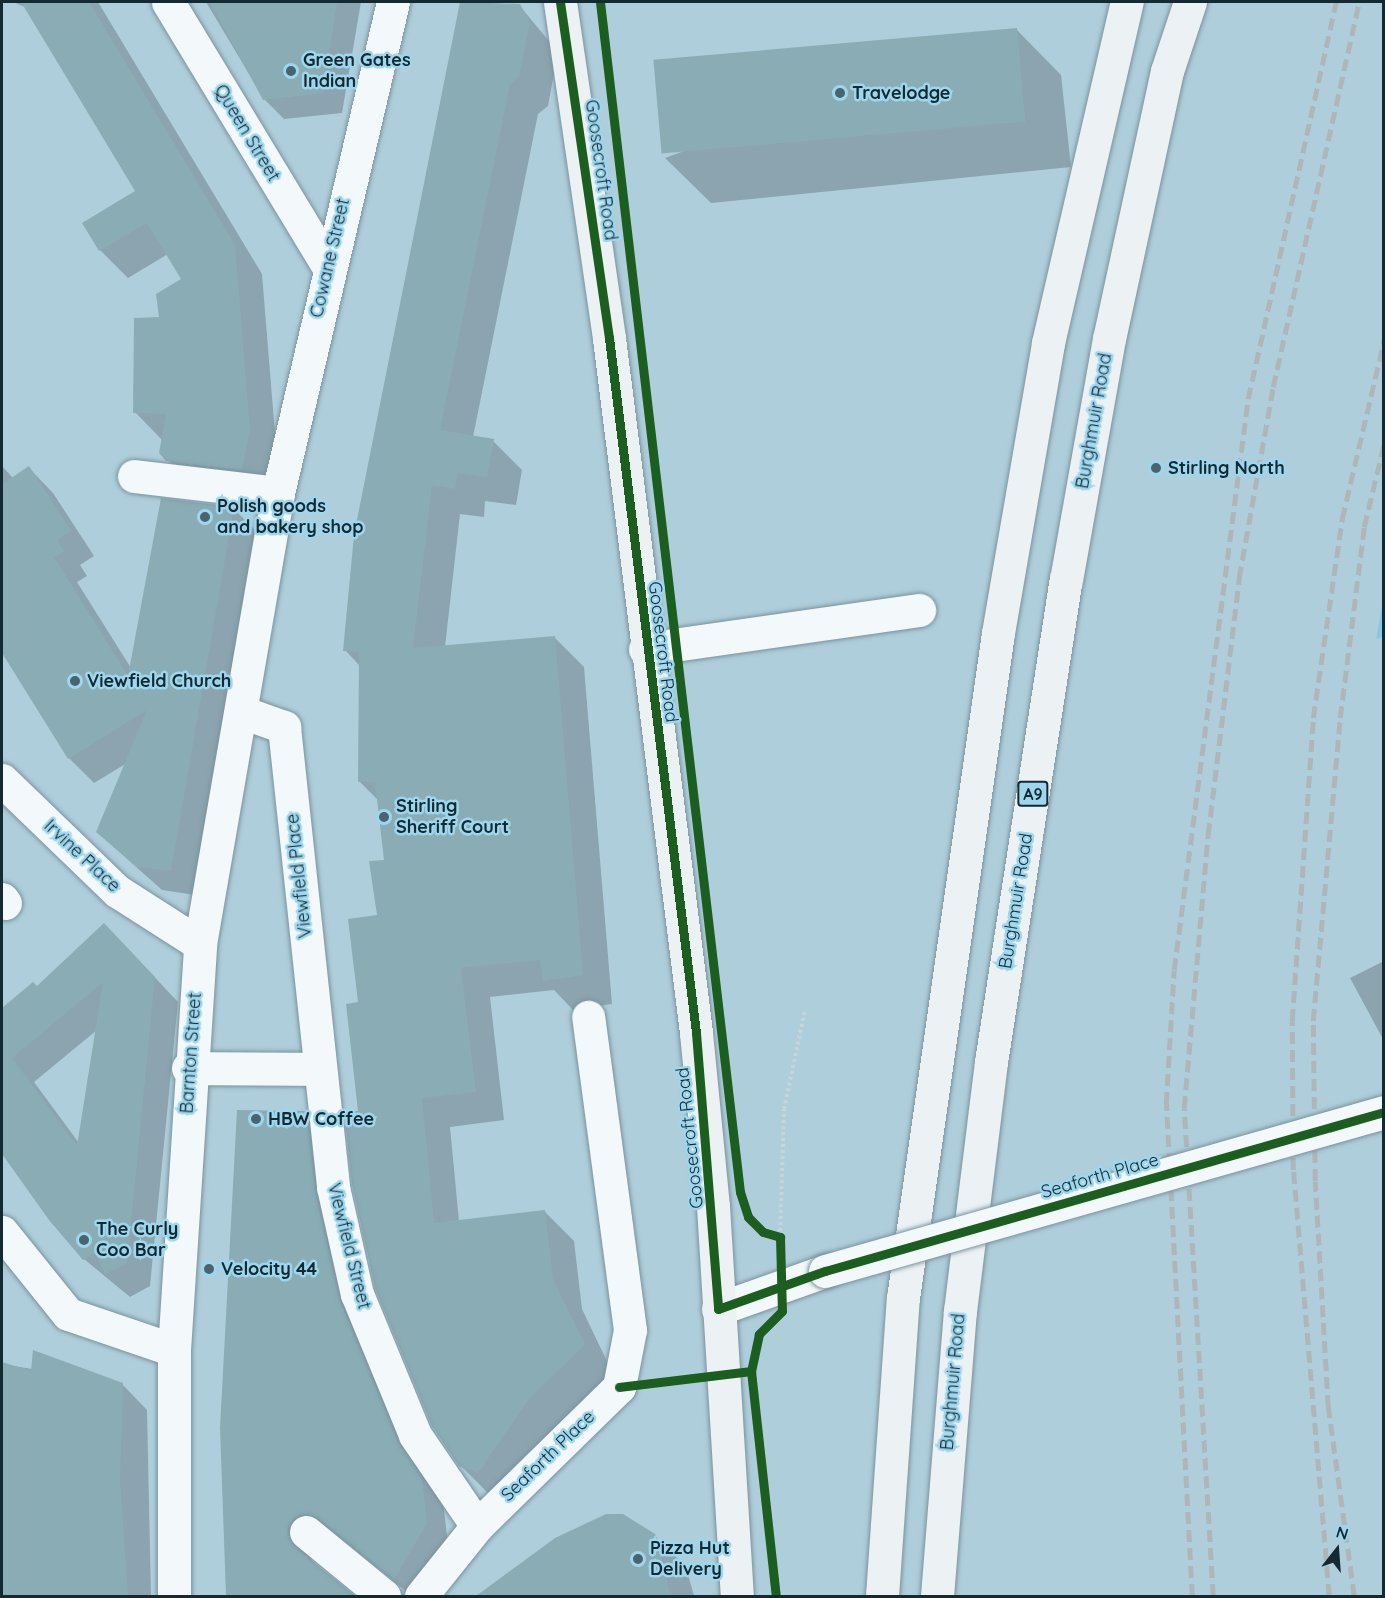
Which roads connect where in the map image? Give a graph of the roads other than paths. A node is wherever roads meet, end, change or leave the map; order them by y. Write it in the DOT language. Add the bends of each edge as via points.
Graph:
graph roads {
  1 [pos="168,2"];
  2 [pos="393,2"];
  3 [pos="560,2"];
  4 [pos="1127,2"];
  5 [pos="1190,2"];
  6 [pos="327,266"];
  7 [pos="134,476"];
  8 [pos="275,504"];
  9 [pos="919,610"];
  10 [pos="645,649"];
  11 [pos="242,712"];
  12 [pos="2,780"];
  13 [pos="200,944"];
  14 [pos="588,1017"];
  15 [pos="188,1068"];
  16 [pos="318,1069"];
  17 [pos="1383,1112"];
  18 [pos="2,1232"];
  19 [pos="718,1309"];
  20 [pos="174,1350"];
  21 [pos="477,1526"];
  22 [pos="306,1532"];
  23 [pos="174,1596"];
  24 [pos="384,1596"];
  25 [pos="421,1596"];
  26 [pos="736,1596"];
  27 [pos="882,1596"];
  28 [pos="937,1596"];
  1 -- 6 [label="street, Queen Street"];
  2 -- 6 [label="street, Cowane Street"];
  3 -- 10 [label="main road, Goosecroft Road" via="609,338"];
  4 -- 27 [label="main road" via="1048,343 996,645 903,1298"];
  5 -- 28 [label="main road, Burghmuir Road / A9" via="1167,71 1109,339 1062,603 988,1086 960,1311"];
  6 -- 8 [label="street, Cowane Street"];
  7 -- 8 [label="street"];
  8 -- 11 [label="street, Barnton Street"];
  9 -- 10 [label="street"];
  10 -- 19 [label="main road, Goosecroft Road" via="696,1033"];
  11 -- 13 [label="street, Barnton Street"];
  11 -- 16 [label="street, Viewfield Place" via="284,727"];
  12 -- 13 [label="street, Irvine Place" via="117,891"];
  13 -- 15 [label="street, Barnton Street"];
  14 -- 21 [label="street, Seaforth Place" via="630,1330 619,1387"];
  15 -- 16 [label="street"];
  15 -- 20 [label="street, Barnton Street"];
  16 -- 21 [label="street, Viewfield Street" via="333,1186 357,1294 415,1435"];
  17 -- 19 [label="street, Seaforth Place, bridge" via="825,1271"];
  18 -- 20 [label="street" via="68,1314"];
  19 -- 26 [label="main road, Goosecroft Road"];
  20 -- 23 [label="street, Barnton Street"];
  21 -- 25 [label="street, Seaforth Place"];
  22 -- 24 [label="street"];
}
